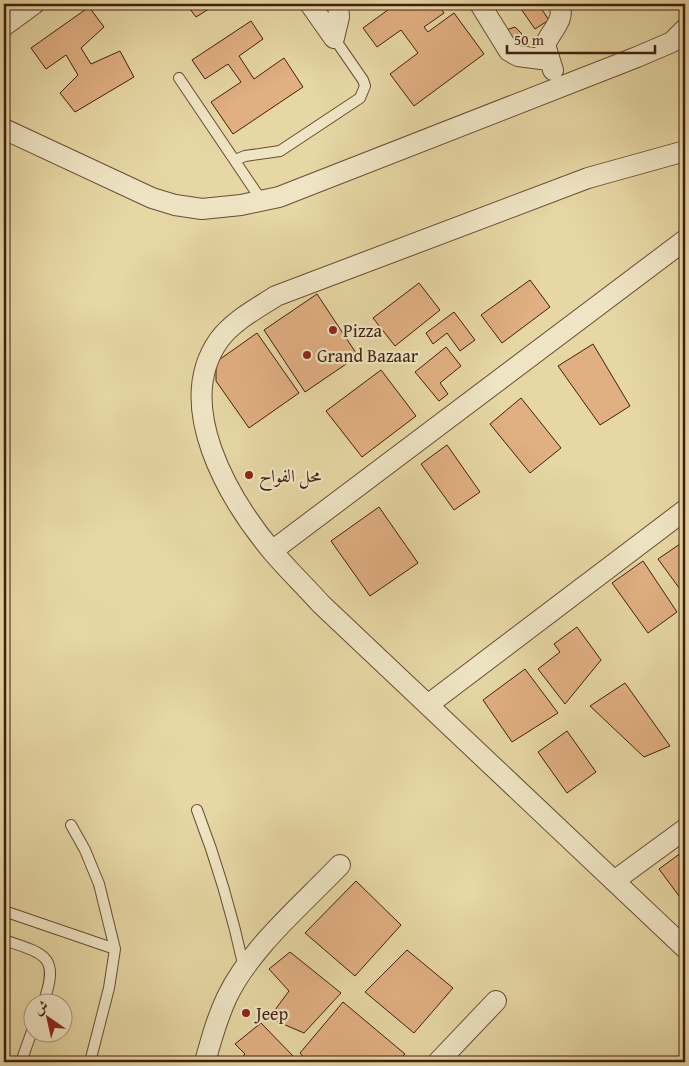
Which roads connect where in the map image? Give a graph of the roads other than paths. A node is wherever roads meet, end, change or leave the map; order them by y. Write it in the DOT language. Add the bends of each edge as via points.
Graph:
graph roads {
  1 [pos="34,4"];
  2 [pos="310,4"];
  3 [pos="338,4"];
  4 [pos="480,4"];
  5 [pos="559,4"];
  6 [pos="4,26"];
  7 [pos="685,29"];
  8 [pos="334,38"];
  9 [pos="549,60"];
  10 [pos="179,78"];
  11 [pos="560,87"];
  12 [pos="4,129"];
  13 [pos="685,151"];
  14 [pos="235,160"];
  15 [pos="262,201"];
  16 [pos="685,240"];
  17 [pos="685,510"];
  18 [pos="272,551"];
  19 [pos="429,704"];
  20 [pos="197,810"];
  21 [pos="71,824"];
  22 [pos="685,829"];
  23 [pos="340,865"];
  24 [pos="614,881"];
  25 [pos="4,911"];
  26 [pos="4,940"];
  27 [pos="685,948"];
  28 [pos="115,949"];
  29 [pos="244,969"];
  30 [pos="46,994"];
  31 [pos="496,1001"];
  32 [pos="27,1044"];
  33 [pos="21,1062"];
  34 [pos="90,1062"];
  35 [pos="205,1062"];
  36 [pos="438,1062"];
  1 -- 6 [label="street"];
  2 -- 8 [label="street"];
  3 -- 8 [label="street" via="339,17"];
  4 -- 9 [label="street" via="509,51 518,56"];
  5 -- 9 [label="street" via="560,20 545,45"];
  7 -- 11 [label="street" via="672,42"];
  8 -- 14 [label="lane" via="363,80 365,86 360,98 280,151"];
  9 -- 11 [label="street"];
  10 -- 14 [label="lane"];
  11 -- 15 [label="street"];
  12 -- 15 [label="street" via="152,198 175,205 202,209"];
  13 -- 18 [label="street" via="588,178 276,296 238,322 220,340 206,364 202,384 203,415 210,448 220,471 248,519"];
  14 -- 15 [label="lane"];
  16 -- 18 [label="street"];
  17 -- 19 [label="street"];
  18 -- 19 [label="street" via="321,604"];
  19 -- 24 [label="street"];
  20 -- 29 [label="lane" via="219,871"];
  21 -- 28 [label="lane" via="86,850 99,884"];
  22 -- 24 [label="street"];
  23 -- 29 [label="street"];
  24 -- 27 [label="street"];
  25 -- 28 [label="lane"];
  26 -- 30 [label="lane" via="34,950 48,961 51,981"];
  28 -- 34 [label="lane" via="109,988"];
  29 -- 35 [label="street" via="228,995"];
  31 -- 36 [label="street"];
  32 -- 33 [label="lane"];
}
